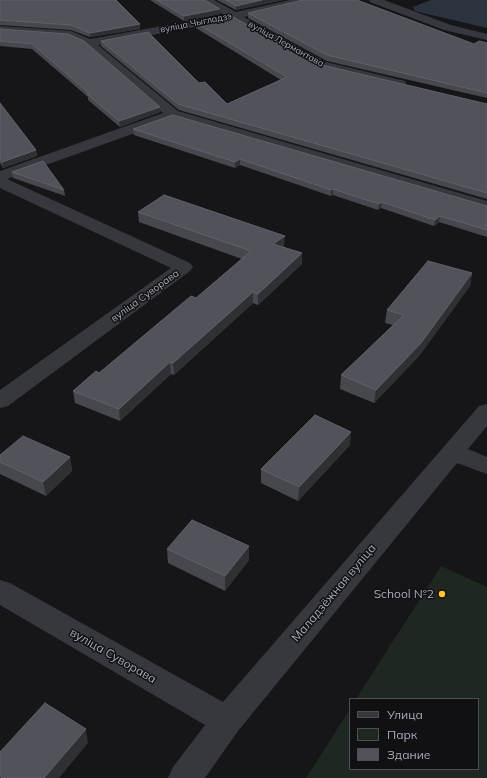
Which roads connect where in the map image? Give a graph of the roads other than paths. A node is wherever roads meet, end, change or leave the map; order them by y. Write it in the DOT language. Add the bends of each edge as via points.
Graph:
graph roads {
  1 [pos="206,0"];
  2 [pos="303,0"];
  3 [pos="374,0"];
  4 [pos="235,16"];
  5 [pos="0,29"];
  6 [pos="487,36"];
  7 [pos="89,43"];
  8 [pos="412,86"];
  9 [pos="173,114"];
  10 [pos="0,176"];
  11 [pos="0,182"];
  12 [pos="487,206"];
  13 [pos="0,401"];
  14 [pos="487,411"];
  15 [pos="453,452"];
  16 [pos="487,466"];
  17 [pos="0,591"];
  18 [pos="227,721"];
  19 [pos="184,778"];
  1 -- 4 [label="street, вуліца Лермантава"];
  2 -- 4 [label="street, вуліца Чыгладзэ"];
  3 -- 6 [label="street" via="448,28"];
  4 -- 7 [label="street, вуліца Чыгладзэ"];
  4 -- 8 [label="street, вуліца Лермантава" via="322,65"];
  5 -- 7 [label="street" via="71,34"];
  7 -- 9 [label="street"];
  9 -- 10 [label="street"];
  9 -- 12 [label="street"];
  11 -- 13 [label="street, вуліца Суворава" via="184,267"];
  14 -- 15 [label="street, Маладзёжная вуліца"];
  15 -- 16 [label="street"];
  15 -- 18 [label="street, Маладзёжная вуліца"];
  17 -- 18 [label="street, вуліца Суворава"];
  18 -- 19 [label="street, Маладзёжная вуліца"];
}
